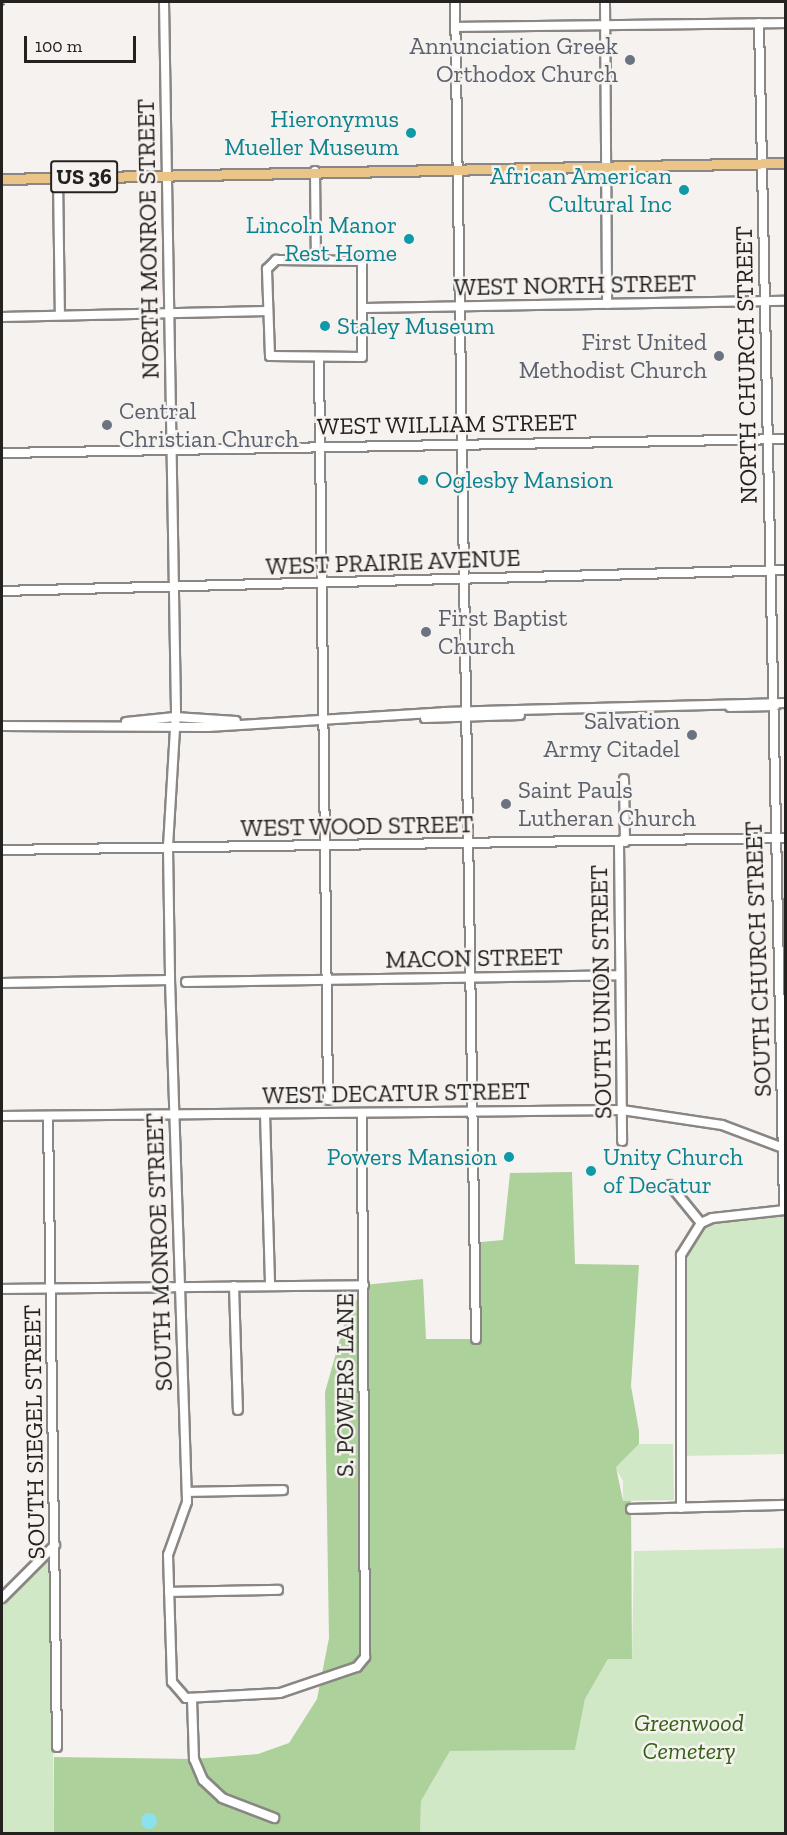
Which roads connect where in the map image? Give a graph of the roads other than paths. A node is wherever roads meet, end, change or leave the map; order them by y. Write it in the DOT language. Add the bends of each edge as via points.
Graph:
graph roads {
  1 [pos="164,2"];
  2 [pos="455,2"];
  3 [pos="605,2"];
  4 [pos="759,23"];
  5 [pos="786,23"];
  6 [pos="606,24"];
  7 [pos="455,27"];
  8 [pos="762,163"];
  9 [pos="786,163"];
  10 [pos="606,165"];
  11 [pos="459,167"];
  12 [pos="315,171"];
  13 [pos="167,175"];
  14 [pos="58,178"];
  15 [pos="2,179"];
  16 [pos="316,260"];
  17 [pos="764,301"];
  18 [pos="786,301"];
  19 [pos="607,304"];
  20 [pos="461,307"];
  21 [pos="365,308"];
  22 [pos="267,311"];
  23 [pos="168,313"];
  24 [pos="60,315"];
  25 [pos="2,317"];
  26 [pos="319,359"];
  27 [pos="767,439"];
  28 [pos="786,439"];
  29 [pos="463,442"];
  30 [pos="320,445"];
  31 [pos="169,448"];
  32 [pos="2,453"];
  33 [pos="769,570"];
  34 [pos="786,570"];
  35 [pos="467,578"];
  36 [pos="324,584"];
  37 [pos="174,587"];
  38 [pos="2,591"];
  39 [pos="772,704"];
  40 [pos="786,704"];
  41 [pos="469,715"];
  42 [pos="176,717"];
  43 [pos="326,720"];
  44 [pos="244,722"];
  45 [pos="119,724"];
  46 [pos="2,726"];
  47 [pos="175,727"];
  48 [pos="624,779"];
  49 [pos="774,838"];
  50 [pos="786,838"];
  51 [pos="622,843"];
  52 [pos="472,844"];
  53 [pos="327,846"];
  54 [pos="168,848"];
  55 [pos="2,850"];
  56 [pos="782,943"];
  57 [pos="620,975"];
  58 [pos="473,978"];
  59 [pos="170,980"];
  60 [pos="328,980"];
  61 [pos="2,982"];
  62 [pos="186,982"];
  63 [pos="328,1100"];
  64 [pos="622,1110"];
  65 [pos="475,1112"];
  66 [pos="362,1113"];
  67 [pos="265,1114"];
  68 [pos="173,1115"];
  69 [pos="2,1116"];
  70 [pos="48,1116"];
  71 [pos="622,1140"];
  72 [pos="784,1148"];
  73 [pos="670,1185"];
  74 [pos="785,1210"];
  75 [pos="700,1223"];
  76 [pos="364,1285"];
  77 [pos="234,1286"];
  78 [pos="270,1286"];
  79 [pos="178,1287"];
  80 [pos="52,1288"];
  81 [pos="2,1289"];
  82 [pos="476,1339"];
  83 [pos="238,1410"];
  84 [pos="283,1490"];
  85 [pos="187,1492"];
  86 [pos="786,1505"];
  87 [pos="681,1508"];
  88 [pos="631,1509"];
  89 [pos="56,1544"];
  90 [pos="278,1590"];
  91 [pos="169,1592"];
  92 [pos="2,1598"];
  93 [pos="192,1699"];
  94 [pos="57,1747"];
  95 [pos="274,1818"];
  1 -- 13 [label="street, NORTH MONROE STREET"];
  2 -- 7 [label="street"];
  3 -- 6 [label="street"];
  4 -- 5 [label="street"];
  4 -- 6 [label="street"];
  4 -- 8 [label="street, NORTH CHURCH STREET"];
  6 -- 7 [label="street"];
  6 -- 10 [label="street"];
  7 -- 11 [label="street"];
  8 -- 9 [label="main road, US 36"];
  8 -- 10 [label="main road, US 36"];
  8 -- 17 [label="street, NORTH CHURCH STREET"];
  10 -- 11 [label="main road, US 36"];
  10 -- 19 [label="street"];
  11 -- 12 [label="main road, US 36"];
  11 -- 20 [label="street"];
  12 -- 13 [label="main road, US 36"];
  12 -- 16 [label="street"];
  13 -- 14 [label="main road, US 36"];
  13 -- 23 [label="street, NORTH MONROE STREET"];
  14 -- 15 [label="main road, US 36"];
  14 -- 24 [label="street"];
  16 -- 21 [label="street" via="363,261"];
  16 -- 22 [label="street" via="269,263"];
  17 -- 18 [label="street, WEST NORTH STREET"];
  17 -- 19 [label="street, WEST NORTH STREET"];
  17 -- 27 [label="street, NORTH CHURCH STREET"];
  19 -- 20 [label="street, WEST NORTH STREET"];
  20 -- 21 [label="street, WEST NORTH STREET"];
  20 -- 29 [label="street"];
  21 -- 26 [label="street" via="364,354"];
  22 -- 23 [label="street"];
  22 -- 26 [label="street" via="270,356"];
  23 -- 24 [label="street"];
  23 -- 31 [label="street, NORTH MONROE STREET"];
  24 -- 25 [label="street"];
  26 -- 30 [label="street"];
  27 -- 28 [label="street, WEST WILLIAM STREET"];
  27 -- 29 [label="street, WEST WILLIAM STREET"];
  27 -- 33 [label="street, NORTH CHURCH STREET"];
  29 -- 30 [label="street, WEST WILLIAM STREET"];
  29 -- 35 [label="street"];
  30 -- 31 [label="street, WEST WILLIAM STREET"];
  30 -- 36 [label="street"];
  31 -- 32 [label="street, WEST WILLIAM STREET"];
  31 -- 37 [label="street, NORTH MONROE STREET"];
  33 -- 34 [label="street, WEST PRAIRIE AVENUE"];
  33 -- 35 [label="street, WEST PRAIRIE AVENUE"];
  33 -- 39 [label="street, NORTH CHURCH STREET"];
  35 -- 36 [label="street, WEST PRAIRIE AVENUE"];
  35 -- 41 [label="street"];
  36 -- 37 [label="street, WEST PRAIRIE AVENUE"];
  36 -- 43 [label="street"];
  37 -- 38 [label="street, WEST PRAIRIE AVENUE"];
  37 -- 42 [label="street, NORTH MONROE STREET"];
  39 -- 40 [label="street"];
  39 -- 41 [label="street"];
  39 -- 49 [label="street, SOUTH CHURCH STREET"];
  41 -- 43 [label="street"];
  41 -- 52 [label="street"];
  42 -- 44 [label="street"];
  42 -- 45 [label="street"];
  42 -- 47 [label="street, NORTH MONROE STREET"];
  43 -- 44 [label="street"];
  43 -- 53 [label="street"];
  44 -- 47 [label="street"];
  45 -- 46 [label="street"];
  45 -- 47 [label="street"];
  47 -- 54 [label="street, SOUTH MONROE STREET"];
  48 -- 51 [label="street, SOUTH UNION STREET"];
  49 -- 50 [label="street, WEST WOOD STREET"];
  49 -- 51 [label="street, WEST WOOD STREET"];
  49 -- 56 [label="street, SOUTH CHURCH STREET"];
  51 -- 52 [label="street, WEST WOOD STREET"];
  51 -- 57 [label="street, SOUTH UNION STREET"];
  52 -- 53 [label="street, WEST WOOD STREET"];
  52 -- 58 [label="street"];
  53 -- 54 [label="street, WEST WOOD STREET"];
  53 -- 60 [label="street"];
  54 -- 55 [label="street, WEST WOOD STREET"];
  54 -- 59 [label="street, SOUTH MONROE STREET"];
  56 -- 72 [label="street, SOUTH CHURCH STREET"];
  57 -- 58 [label="street, MACON STREET"];
  57 -- 64 [label="street, SOUTH UNION STREET"];
  58 -- 60 [label="street, MACON STREET"];
  58 -- 65 [label="street"];
  59 -- 61 [label="street"];
  59 -- 68 [label="street, SOUTH MONROE STREET"];
  60 -- 62 [label="street, MACON STREET"];
  60 -- 63 [label="street"];
  64 -- 65 [label="street, WEST DECATUR STREET"];
  64 -- 71 [label="street, SOUTH UNION STREET"];
  64 -- 72 [label="street, WEST DECATUR STREET" via="711,1123"];
  65 -- 66 [label="street, WEST DECATUR STREET"];
  65 -- 82 [label="street"];
  66 -- 67 [label="street, WEST DECATUR STREET"];
  66 -- 76 [label="street, S. POWERS LANE"];
  67 -- 68 [label="street, WEST DECATUR STREET"];
  67 -- 78 [label="street"];
  68 -- 70 [label="street, WEST DECATUR STREET"];
  68 -- 79 [label="street, SOUTH MONROE STREET"];
  69 -- 70 [label="street, WEST DECATUR STREET"];
  70 -- 80 [label="street, SOUTH SIEGEL STREET"];
  72 -- 74 [label="street, SOUTH CHURCH STREET"];
  73 -- 75 [label="street"];
  74 -- 75 [label="street" via="725,1213"];
  75 -- 87 [label="street" via="687,1242 679,1267"];
  76 -- 78 [label="street"];
  76 -- 93 [label="street, S. POWERS LANE" via="365,1657 357,1667 280,1693"];
  77 -- 78 [label="street"];
  77 -- 79 [label="street"];
  77 -- 83 [label="street"];
  79 -- 80 [label="street"];
  79 -- 85 [label="street, SOUTH MONROE STREET"];
  80 -- 81 [label="street"];
  80 -- 89 [label="street, SOUTH SIEGEL STREET"];
  84 -- 85 [label="street"];
  85 -- 91 [label="street, SOUTH MONROE STREET" via="187,1512 170,1545"];
  86 -- 87 [label="street"];
  87 -- 88 [label="street"];
  89 -- 92 [label="street"];
  89 -- 94 [label="street, SOUTH SIEGEL STREET"];
  90 -- 91 [label="street"];
  91 -- 93 [label="street, SOUTH MONROE STREET" via="172,1682 180,1695"];
  93 -- 95 [label="street" via="194,1759 203,1780 222,1798"];
}
